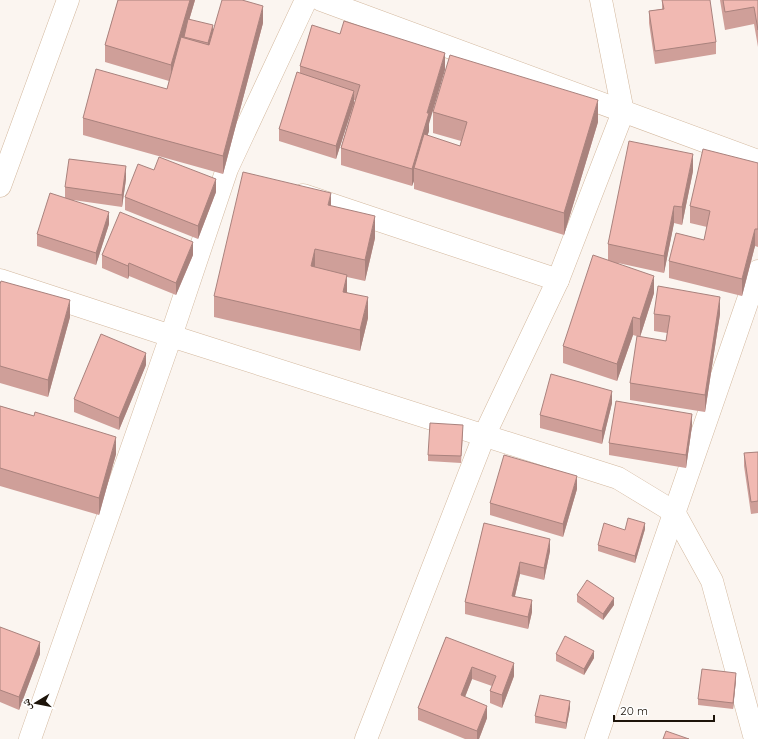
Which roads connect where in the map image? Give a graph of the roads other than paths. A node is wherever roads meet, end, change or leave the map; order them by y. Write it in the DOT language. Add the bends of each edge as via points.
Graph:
graph roads {
  1 [pos="68,0"];
  2 [pos="306,0"];
  3 [pos="321,0"];
  4 [pos="601,0"];
  5 [pos="623,112"];
  6 [pos="758,161"];
  7 [pos="0,186"];
  8 [pos="287,189"];
  9 [pos="758,271"];
  10 [pos="0,280"];
  11 [pos="558,280"];
  12 [pos="171,336"];
  13 [pos="484,436"];
  14 [pos="674,512"];
  15 [pos="30,739"];
  16 [pos="366,739"];
  17 [pos="596,739"];
  18 [pos="755,739"];
  1 -- 7 [label="street"];
  2 -- 12 [label="street"];
  3 -- 5 [label="street"];
  4 -- 5 [label="street"];
  5 -- 6 [label="street"];
  5 -- 11 [label="street"];
  8 -- 11 [label="street"];
  9 -- 14 [label="street"];
  10 -- 12 [label="street"];
  11 -- 13 [label="street"];
  12 -- 13 [label="street"];
  12 -- 15 [label="street"];
  13 -- 14 [label="street" via="618,478"];
  13 -- 16 [label="street"];
  14 -- 17 [label="street"];
  14 -- 18 [label="street" via="712,581"];
}
